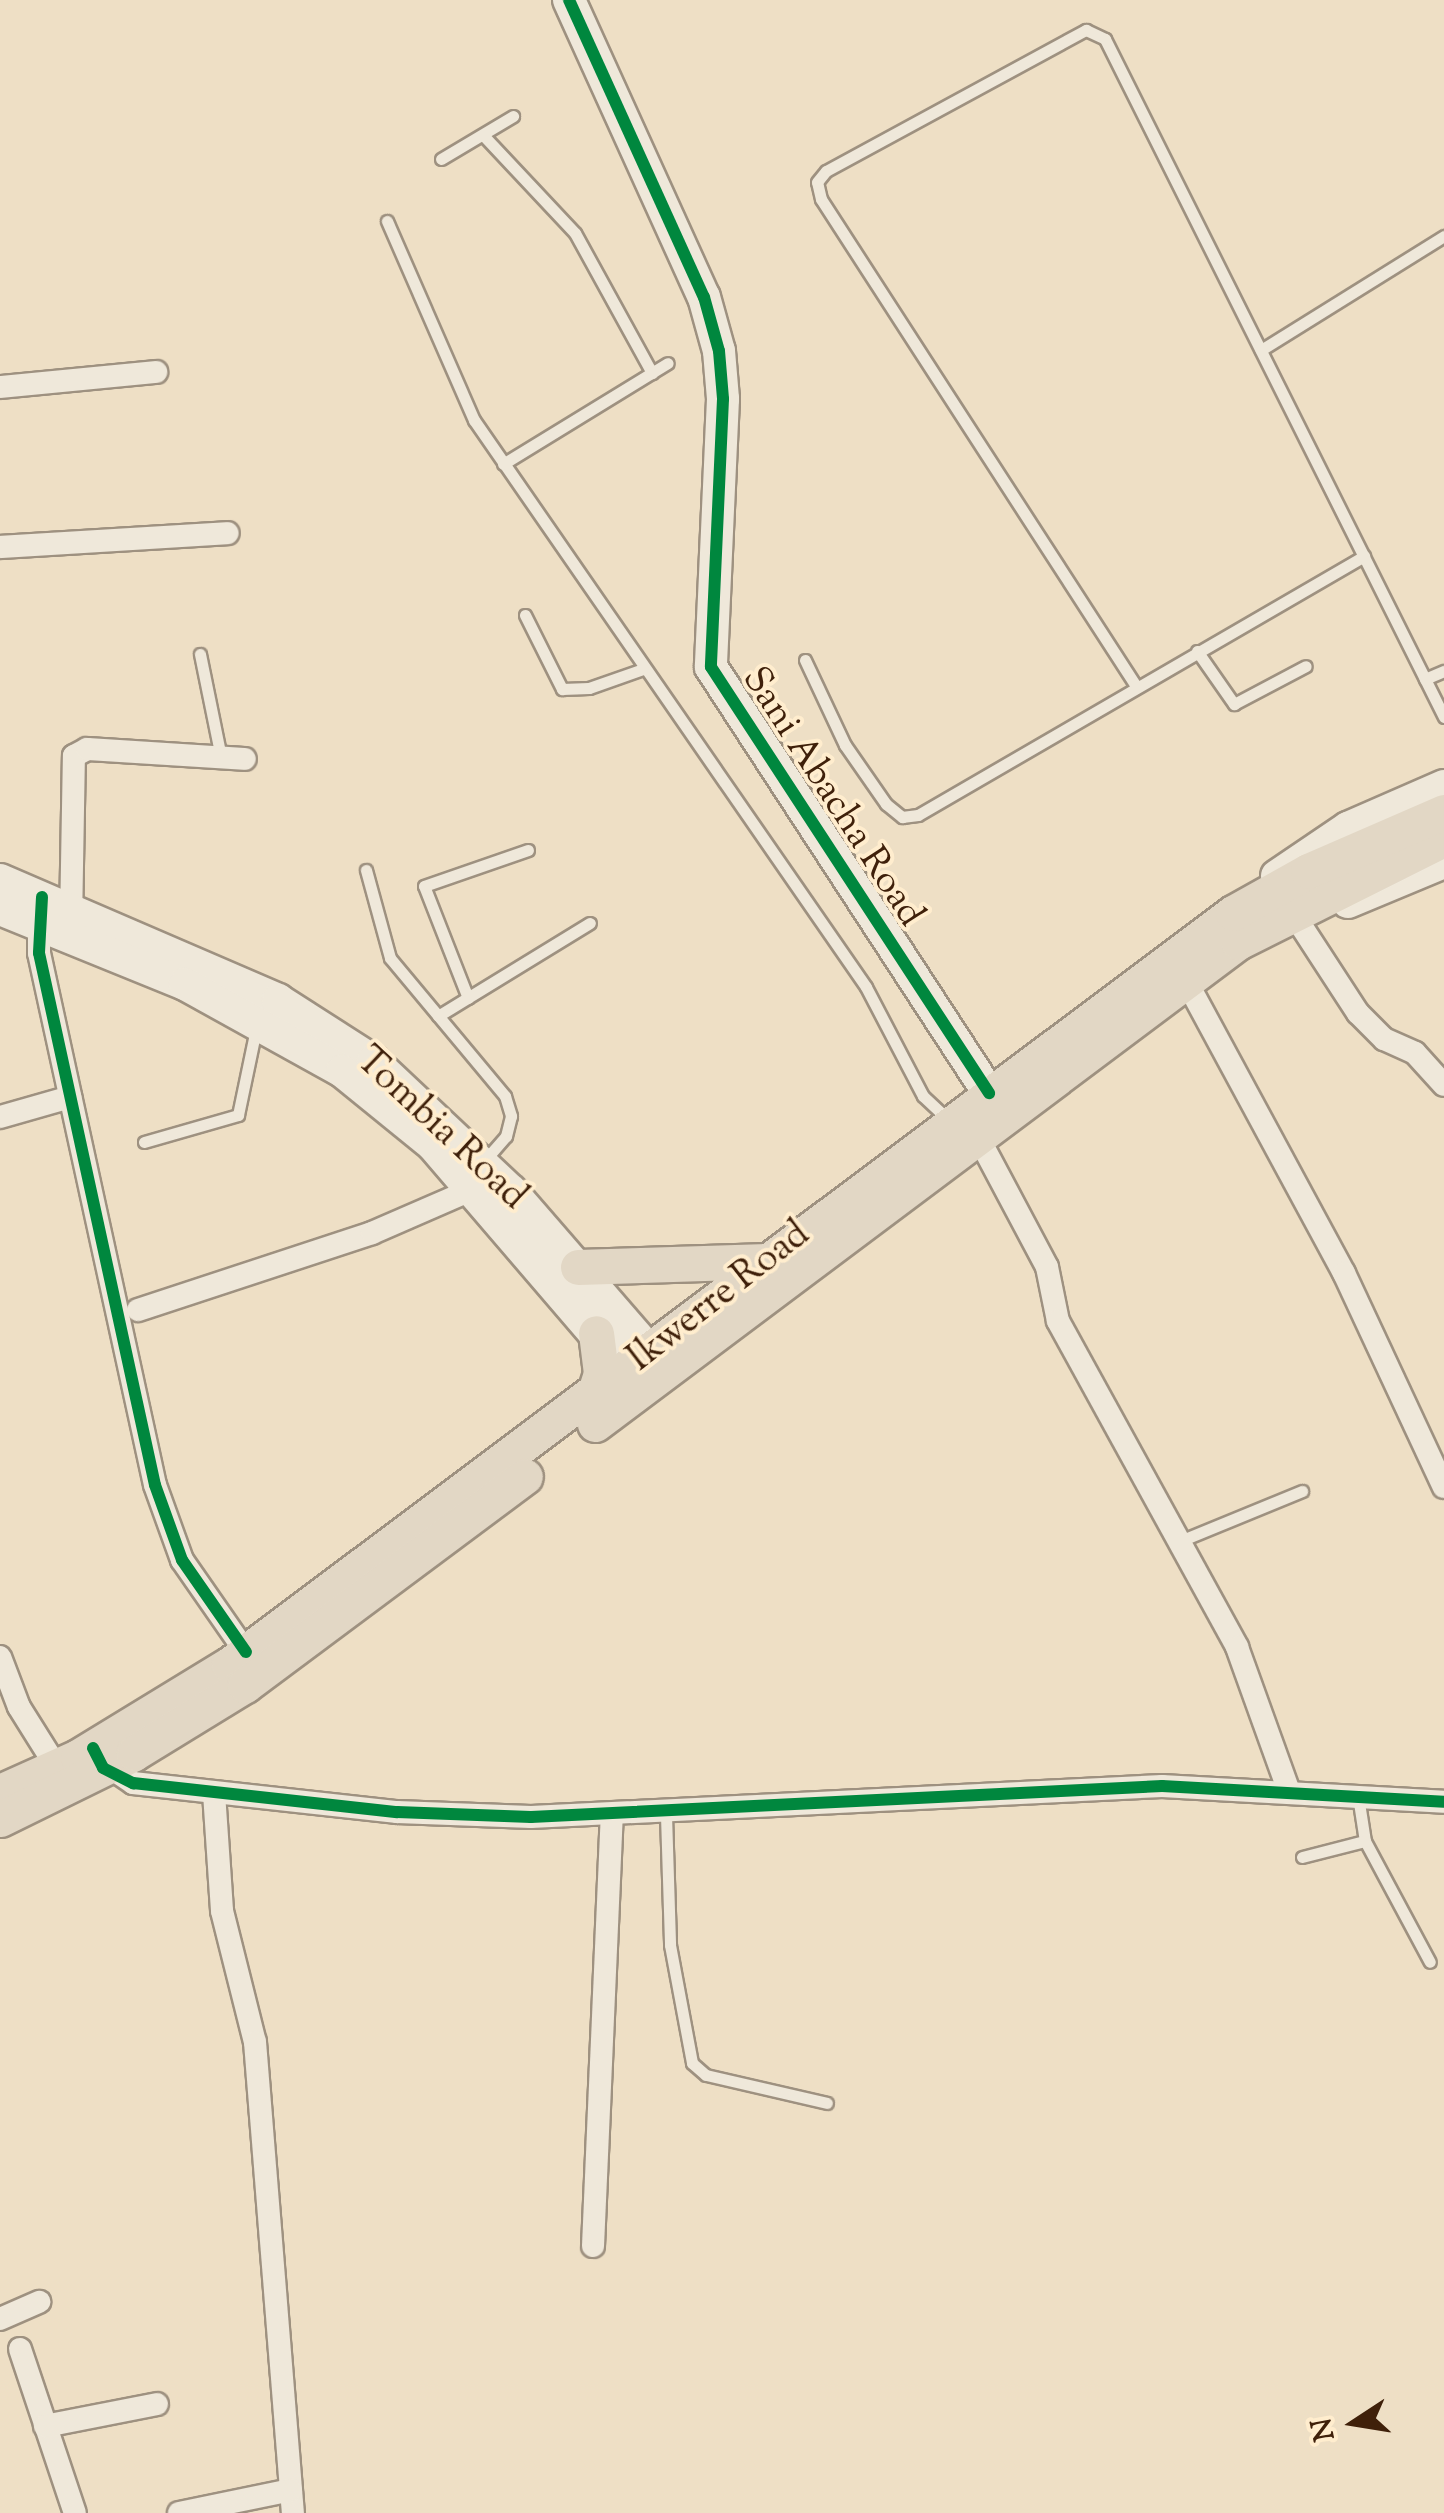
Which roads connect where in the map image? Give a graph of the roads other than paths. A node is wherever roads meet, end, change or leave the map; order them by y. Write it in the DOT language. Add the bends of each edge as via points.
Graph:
graph roads {
  1 [pos="569,0"];
  2 [pos="513,116"];
  3 [pos="483,134"];
  4 [pos="441,159"];
  5 [pos="386,221"];
  6 [pos="1444,236"];
  7 [pos="1261,350"];
  8 [pos="668,363"];
  9 [pos="156,372"];
  10 [pos="652,373"];
  11 [pos="0,387"];
  12 [pos="503,464"];
  13 [pos="228,533"];
  14 [pos="0,548"];
  15 [pos="1364,556"];
  16 [pos="526,616"];
  17 [pos="1197,651"];
  18 [pos="200,654"];
  19 [pos="805,660"];
  20 [pos="1306,666"];
  21 [pos="643,669"];
  22 [pos="1444,671"];
  23 [pos="1425,679"];
  24 [pos="1136,686"];
  25 [pos="1444,716"];
  26 [pos="221,757"];
  27 [pos="245,759"];
  28 [pos="1444,786"];
  29 [pos="1444,812"];
  30 [pos="1444,839"];
  31 [pos="528,850"];
  32 [pos="1444,862"];
  33 [pos="366,870"];
  34 [pos="0,880"];
  35 [pos="0,909"];
  36 [pos="1234,913"];
  37 [pos="56,917"];
  38 [pos="1298,921"];
  39 [pos="590,923"];
  40 [pos="1188,977"];
  41 [pos="468,998"];
  42 [pos="438,1016"];
  43 [pos="258,1020"];
  44 [pos="1444,1048"];
  45 [pos="1421,1059"];
  46 [pos="1444,1085"];
  47 [pos="989,1093"];
  48 [pos="70,1096"];
  49 [pos="0,1117"];
  50 [pos="965,1130"];
  51 [pos="144,1142"];
  52 [pos="478,1175"];
  53 [pos="767,1260"];
  54 [pos="578,1267"];
  55 [pos="138,1310"];
  56 [pos="596,1333"];
  57 [pos="645,1371"];
  58 [pos="594,1395"];
  59 [pos="1444,1487"];
  60 [pos="1302,1491"];
  61 [pos="1180,1541"];
  62 [pos="246,1652"];
  63 [pos="0,1657"];
  64 [pos="98,1758"];
  65 [pos="56,1766"];
  66 [pos="1288,1789"];
  67 [pos="0,1792"];
  68 [pos="214,1793"];
  69 [pos="1358,1796"];
  70 [pos="1444,1802"];
  71 [pos="612,1816"];
  72 [pos="666,1816"];
  73 [pos="0,1819"];
  74 [pos="1365,1841"];
  75 [pos="1302,1857"];
  76 [pos="1430,1962"];
  77 [pos="827,2103"];
  78 [pos="592,2246"];
  79 [pos="38,2302"];
  80 [pos="0,2319"];
  81 [pos="20,2349"];
  82 [pos="157,2404"];
  83 [pos="45,2426"];
  84 [pos="292,2502"];
  85 [pos="74,2513"];
  86 [pos="179,2513"];
  1 -- 47 [label="street, Sani Abacha Road" via="704,297 718,352 723,399 712,668"];
  2 -- 3 [label="lane"];
  3 -- 4 [label="lane"];
  3 -- 10 [label="lane" via="575,233"];
  5 -- 12 [label="lane" via="474,420"];
  6 -- 7 [label="lane"];
  7 -- 15 [label="lane"];
  7 -- 24 [label="lane" via="1099,32 1086,30 817,182 821,198"];
  8 -- 10 [label="lane"];
  9 -- 11 [label="street"];
  10 -- 12 [label="lane"];
  12 -- 21 [label="lane"];
  13 -- 14 [label="street"];
  15 -- 17 [label="lane"];
  15 -- 23 [label="lane"];
  16 -- 21 [label="lane" via="562,689 589,688"];
  17 -- 20 [label="lane" via="1234,704"];
  17 -- 24 [label="lane"];
  18 -- 26 [label="lane"];
  19 -- 24 [label="lane" via="845,745 902,817 918,815"];
  21 -- 50 [label="lane" via="866,987 923,1096"];
  22 -- 23 [label="lane"];
  23 -- 25 [label="lane"];
  26 -- 27 [label="street"];
  26 -- 37 [label="street" via="88,749 74,756"];
  28 -- 36 [label="street" via="1321,844"];
  29 -- 36 [label="main road, Ikwerre Road"];
  30 -- 40 [label="main road, Ikwerre Road" via="1280,917"];
  31 -- 41 [label="lane" via="424,886"];
  32 -- 38 [label="street"];
  33 -- 42 [label="lane" via="384,948"];
  34 -- 37 [label="street, Tombia Road"];
  35 -- 37 [label="street, Tombia Road"];
  36 -- 47 [label="main road, Ikwerre Road"];
  37 -- 43 [label="street, Tombia Road"];
  37 -- 48 [label="street"];
  37 -- 52 [label="street, Tombia Road" via="278,1000 373,1061"];
  38 -- 40 [label="street"];
  38 -- 45 [label="street" via="1358,1013 1384,1039"];
  39 -- 41 [label="lane"];
  40 -- 50 [label="main road, Ikwerre Road"];
  40 -- 59 [label="street" via="1344,1273"];
  41 -- 42 [label="lane"];
  42 -- 52 [label="lane" via="504,1096 510,1116 506,1136"];
  43 -- 51 [label="lane" via="238,1115"];
  43 -- 52 [label="street, Tombia Road" via="392,1108"];
  44 -- 45 [label="street"];
  45 -- 46 [label="street"];
  47 -- 50 [label="main road, Ikwerre Road"];
  48 -- 49 [label="street"];
  48 -- 62 [label="street" via="165,1521 203,1597"];
  50 -- 53 [label="main road, Ikwerre Road"];
  50 -- 57 [label="main road, Ikwerre Road"];
  50 -- 61 [label="street" via="1047,1266 1058,1321"];
  52 -- 54 [label="street, Tombia Road"];
  52 -- 55 [label="street" via="372,1232"];
  52 -- 56 [label="street, Tombia Road"];
  53 -- 54 [label="main road"];
  53 -- 57 [label="main road, Ikwerre Road"];
  54 -- 57 [label="street, Tombia Road"];
  56 -- 57 [label="street, Tombia Road"];
  56 -- 58 [label="main road" via="601,1354"];
  57 -- 58 [label="main road, Ikwerre Road"];
  57 -- 64 [label="main road, Ikwerre Road" via="245,1686"];
  58 -- 62 [label="main road, Ikwerre Road"];
  60 -- 61 [label="lane"];
  61 -- 66 [label="street" via="1263,1707"];
  62 -- 64 [label="main road, Ikwerre Road"];
  63 -- 65 [label="street" via="20,1707"];
  64 -- 65 [label="main road, Ikwerre Road"];
  64 -- 68 [label="street" via="133,1784"];
  64 -- 73 [label="main road, Ikwerre Road"];
  65 -- 67 [label="main road, Ikwerre Road"];
  66 -- 69 [label="street"];
  66 -- 72 [label="street" via="1038,1789"];
  68 -- 71 [label="street" via="397,1812"];
  68 -- 84 [label="street" via="222,1911 255,2042"];
  69 -- 70 [label="street"];
  69 -- 74 [label="lane"];
  71 -- 72 [label="street"];
  71 -- 78 [label="street"];
  72 -- 77 [label="lane" via="670,1945 692,2063 706,2075"];
  74 -- 75 [label="lane"];
  74 -- 76 [label="lane"];
  79 -- 80 [label="street"];
  81 -- 83 [label="street"];
  82 -- 83 [label="street"];
  83 -- 85 [label="street"];
  84 -- 86 [label="street"];
}
